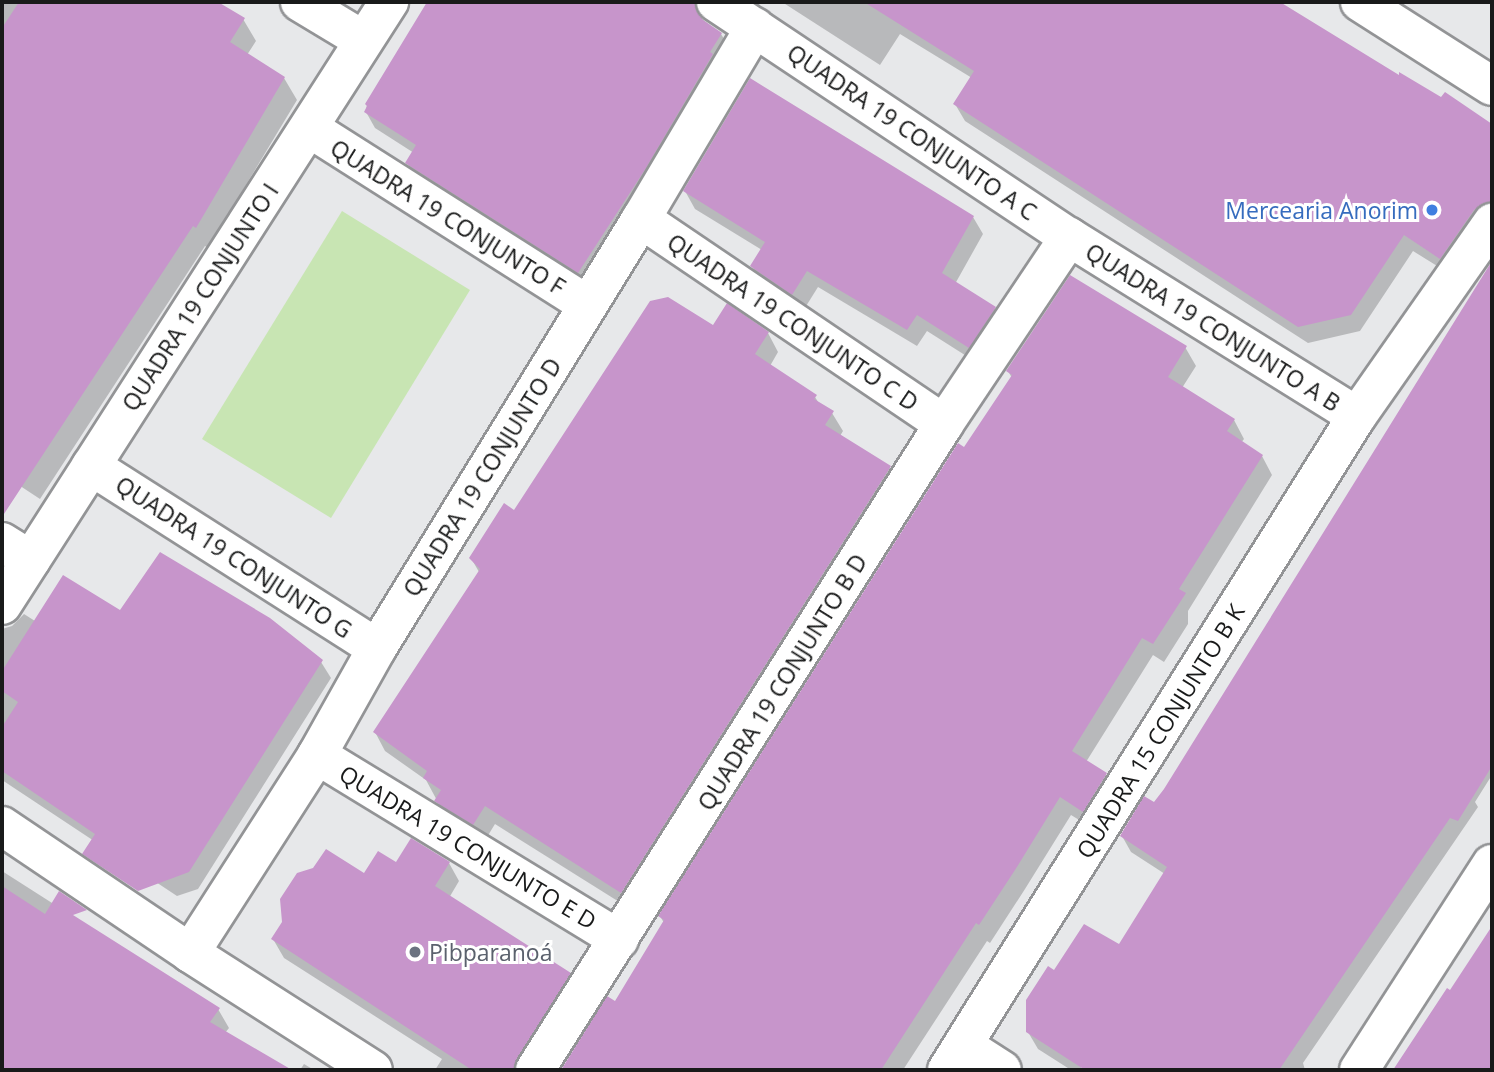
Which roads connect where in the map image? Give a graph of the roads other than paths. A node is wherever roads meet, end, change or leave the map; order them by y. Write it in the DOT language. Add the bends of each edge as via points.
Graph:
graph roads {
  1 [pos="300,2"];
  2 [pos="388,2"];
  3 [pos="716,2"];
  4 [pos="1360,2"];
  5 [pos="755,27"];
  6 [pos="363,40"];
  7 [pos="1492,86"];
  8 [pos="309,128"];
  9 [pos="641,219"];
  10 [pos="1492,223"];
  11 [pos="1069,237"];
  12 [pos="587,306"];
  13 [pos="1357,416"];
  14 [pos="944,424"];
  15 [pos="91,466"];
  16 [pos="17,551"];
  17 [pos="2,605"];
  18 [pos="377,648"];
  19 [pos="317,755"];
  20 [pos="2,826"];
  21 [pos="1492,864"];
  22 [pos="619,939"];
  23 [pos="190,953"];
  24 [pos="955,1058"];
  25 [pos="373,1070"];
  26 [pos="535,1070"];
  27 [pos="1002,1070"];
  28 [pos="1359,1070"];
  1 -- 6 [label="street"];
  2 -- 6 [label="street, QUADRA 19 CONJUNTO I"];
  3 -- 5 [label="street, QUADRA 19 CONJUNTO A C"];
  4 -- 7 [label="street"];
  5 -- 9 [label="street, QUADRA 19 CONJUNTO D"];
  5 -- 11 [label="street, QUADRA 19 CONJUNTO A C"];
  6 -- 8 [label="street, QUADRA 19 CONJUNTO I"];
  8 -- 12 [label="street, QUADRA 19 CONJUNTO F"];
  8 -- 15 [label="street, QUADRA 19 CONJUNTO I"];
  9 -- 12 [label="street, QUADRA 19 CONJUNTO D"];
  9 -- 14 [label="street, QUADRA 19 CONJUNTO C D"];
  10 -- 13 [label="street, QUADRA 15 CONJUNTO B K"];
  11 -- 13 [label="street, QUADRA 19 CONJUNTO A B"];
  11 -- 14 [label="street, QUADRA 19 CONJUNTO B D"];
  12 -- 18 [label="street, QUADRA 19 CONJUNTO D"];
  13 -- 24 [label="street, QUADRA 15 CONJUNTO B K"];
  14 -- 22 [label="street, QUADRA 19 CONJUNTO B D"];
  15 -- 16 [label="street, QUADRA 19 CONJUNTO I"];
  15 -- 18 [label="street, QUADRA 19 CONJUNTO G"];
  16 -- 17 [label="street, QUADRA 19 CONJUNTO I"];
  18 -- 19 [label="street, QUADRA 19 CONJUNTO D"];
  19 -- 22 [label="street, QUADRA 19 CONJUNTO E D"];
  19 -- 23 [label="street, QUADRA 19 CONJUNTO D"];
  20 -- 23 [label="street"];
  21 -- 28 [label="street"];
  22 -- 26 [label="street, QUADRA 19 CONJUNTO B D"];
  23 -- 25 [label="street"];
  24 -- 27 [label="street"];
}
